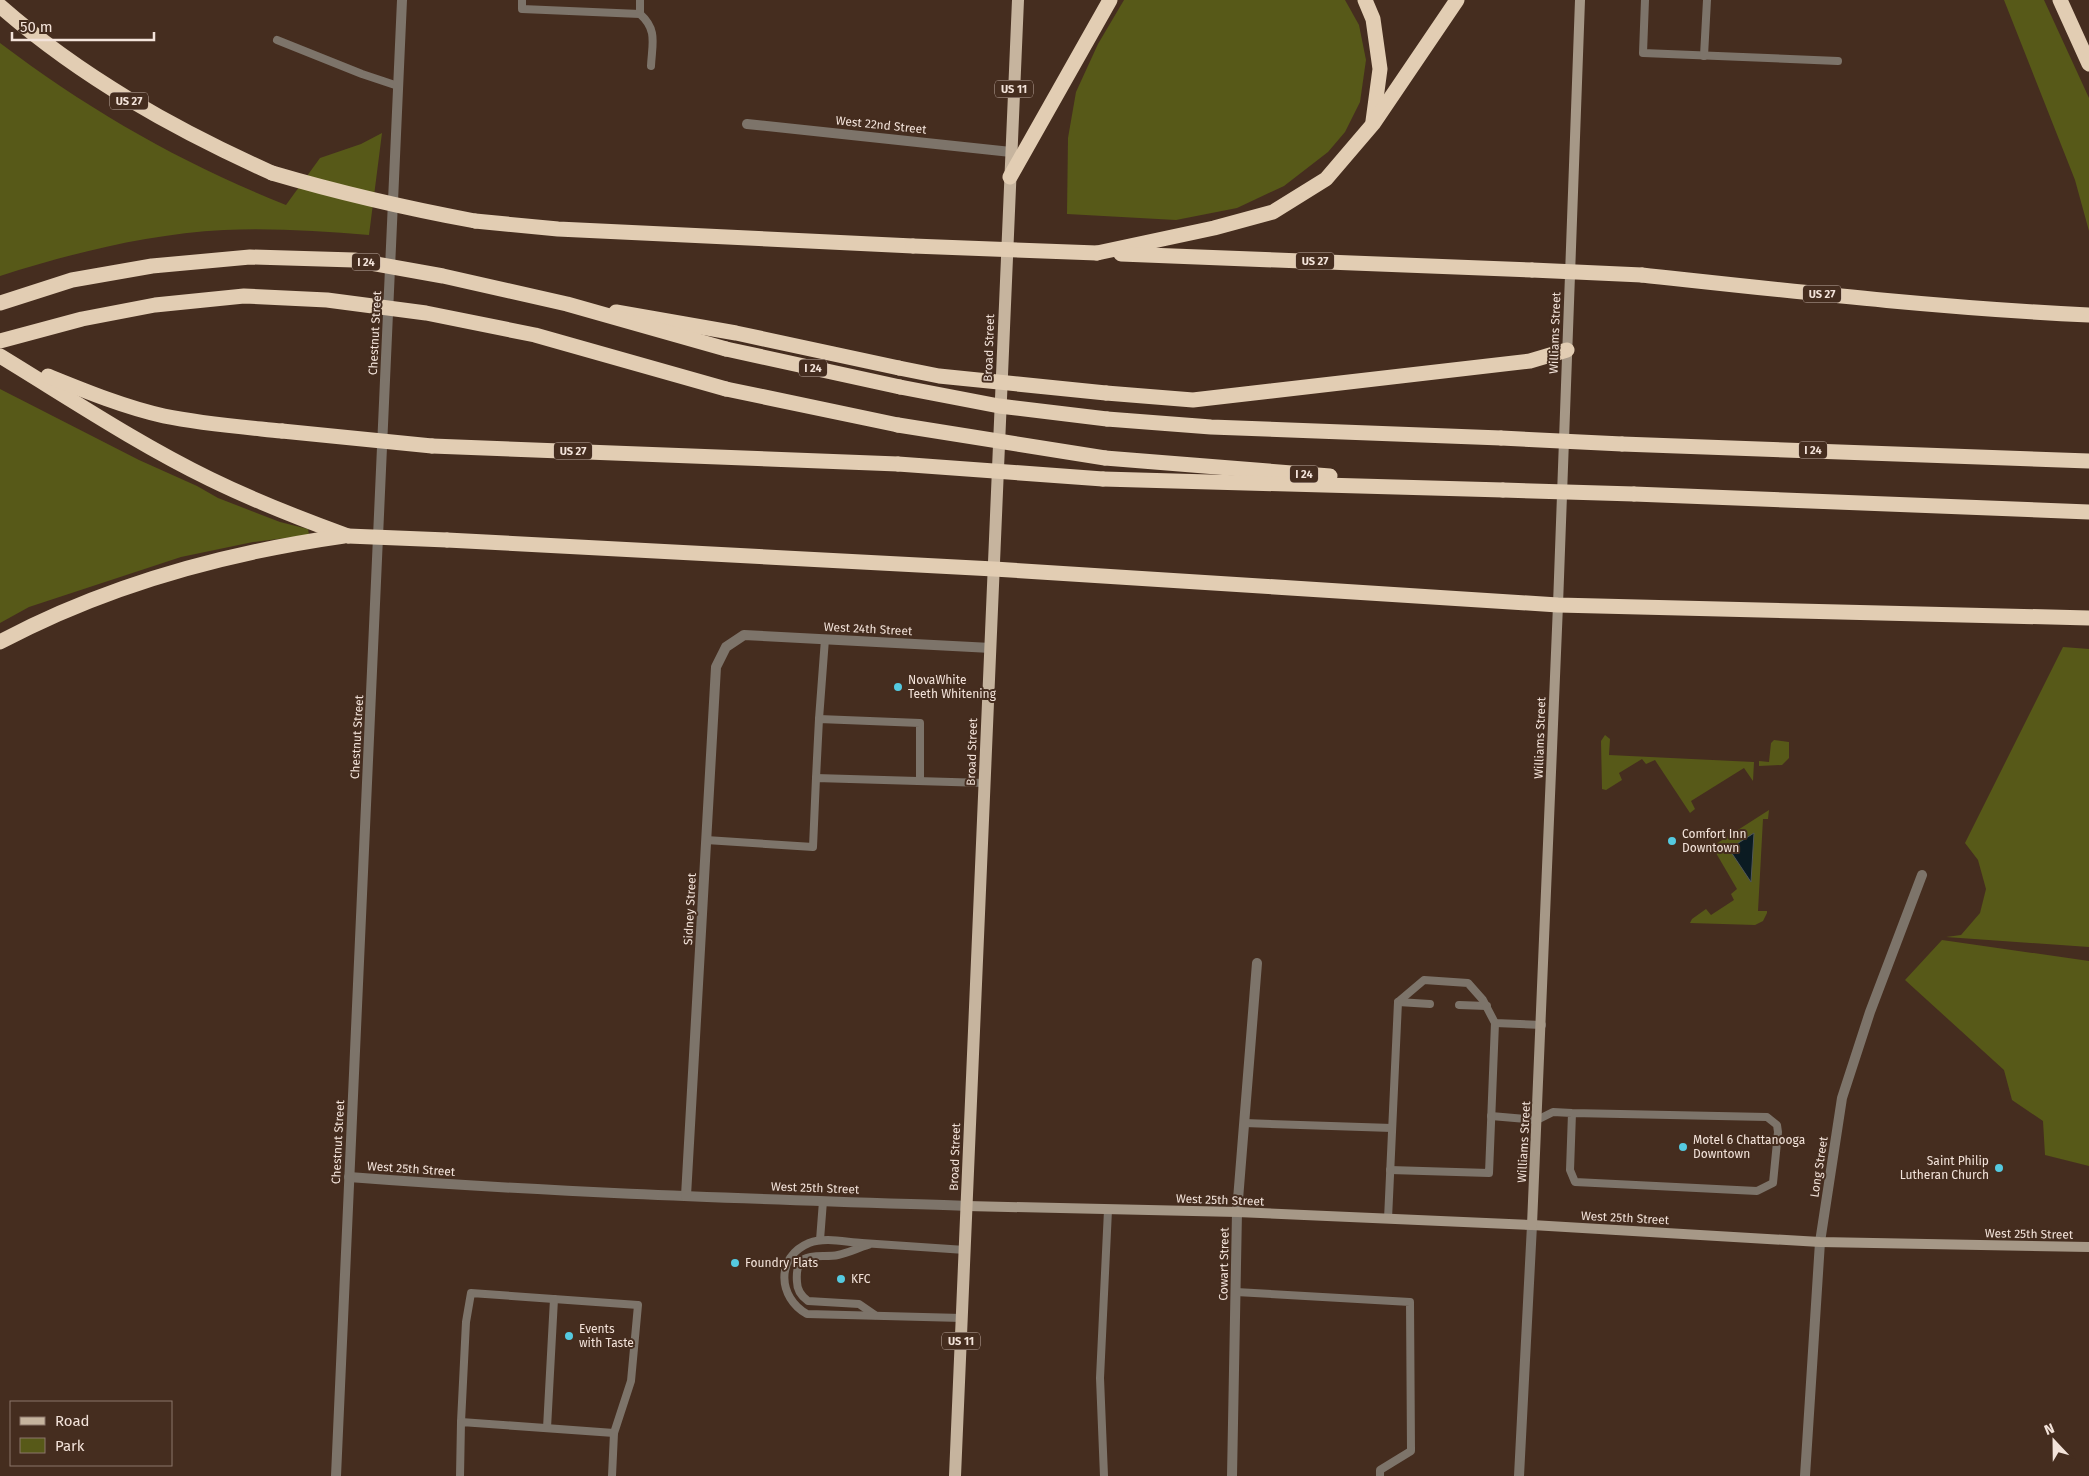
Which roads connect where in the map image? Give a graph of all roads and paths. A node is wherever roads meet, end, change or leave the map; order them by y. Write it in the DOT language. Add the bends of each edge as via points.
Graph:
graph roads {
  1 [pos="402,0"];
  2 [pos="522,0"];
  3 [pos="640,0"];
  4 [pos="1018,0"];
  5 [pos="1110,0"];
  6 [pos="1365,0"];
  7 [pos="1458,0"];
  8 [pos="1580,0"];
  9 [pos="1645,0"];
  10 [pos="1707,0"];
  11 [pos="2060,0"];
  12 [pos="0,6"];
  13 [pos="640,14"];
  14 [pos="277,40"];
  15 [pos="1704,56"];
  16 [pos="1838,61"];
  17 [pos="2089,64"];
  18 [pos="651,66"];
  19 [pos="398,86"];
  20 [pos="747,124"];
  21 [pos="1373,124"];
  22 [pos="1012,152"];
  23 [pos="1010,177"];
  24 [pos="1097,253"];
  25 [pos="0,303"];
  26 [pos="567,304"];
  27 [pos="2089,315"];
  28 [pos="0,341"];
  29 [pos="1567,350"];
  30 [pos="0,356"];
  31 [pos="2089,461"];
  32 [pos="1503,490"];
  33 [pos="2089,512"];
  34 [pos="348,536"];
  35 [pos="994,569"];
  36 [pos="1558,604"];
  37 [pos="2089,618"];
  38 [pos="744,635"];
  39 [pos="825,639"];
  40 [pos="0,642"];
  41 [pos="990,648"];
  42 [pos="819,719"];
  43 [pos="816,778"];
  44 [pos="920,782"];
  45 [pos="985,783"];
  46 [pos="706,840"];
  47 [pos="1922,875"];
  48 [pos="1257,964"];
  49 [pos="1398,1002"];
  50 [pos="1430,1004"];
  51 [pos="1459,1005"];
  52 [pos="1486,1006"];
  53 [pos="1495,1024"];
  54 [pos="1542,1025"];
  55 [pos="1572,1113"];
  56 [pos="1492,1116"];
  57 [pos="1537,1120"];
  58 [pos="1244,1123"];
  59 [pos="1392,1128"];
  60 [pos="1390,1170"];
  61 [pos="349,1177"];
  62 [pos="686,1196"];
  63 [pos="823,1201"];
  64 [pos="967,1206"];
  65 [pos="1108,1210"];
  66 [pos="1237,1212"];
  67 [pos="1388,1219"];
  68 [pos="1532,1225"];
  69 [pos="820,1240"];
  70 [pos="1820,1242"];
  71 [pos="872,1244"];
  72 [pos="2089,1248"];
  73 [pos="965,1250"];
  74 [pos="1236,1292"];
  75 [pos="554,1299"];
  76 [pos="876,1316"];
  77 [pos="962,1318"];
  78 [pos="461,1422"];
  79 [pos="547,1428"];
  80 [pos="614,1433"];
  81 [pos="336,1476"];
  82 [pos="460,1476"];
  83 [pos="612,1476"];
  84 [pos="955,1476"];
  85 [pos="1104,1476"];
  86 [pos="1232,1476"];
  87 [pos="1380,1476"];
  88 [pos="1519,1476"];
  89 [pos="1805,1476"];
  1 -- 19 [label="street, Chestnut Street"];
  2 -- 13 [label="lane" via="522,10"];
  3 -- 13 [label="lane"];
  4 -- 22 [label="main road, Broad Street / US 11"];
  5 -- 23 [label="highway"];
  6 -- 21 [label="highway" via="1373,19 1380,69"];
  7 -- 21 [label="highway"];
  8 -- 29 [label="street, Williams Street"];
  9 -- 15 [label="lane" via="1643,53"];
  10 -- 15 [label="lane"];
  11 -- 17 [label="highway"];
  12 -- 24 [label="highway, US 27, bridge" via="97,81 185,132 272,173 410,209 510,225"];
  13 -- 18 [label="lane" via="650,23 653,36"];
  14 -- 19 [label="lane"];
  15 -- 16 [label="lane"];
  19 -- 61 [label="street, Chestnut Street"];
  20 -- 22 [label="street, West 22nd Street"];
  21 -- 24 [label="highway" via="1326,179 1273,212"];
  22 -- 23 [label="main road, Broad Street / US 11"];
  23 -- 35 [label="main road, Broad Street / US 11"];
  24 -- 27 [label="highway, US 27, bridge" via="1642,275 1911,303"];
  25 -- 26 [label="highway, I 24, bridge" via="72,280 152,266 250,257 354,260"];
  26 -- 29 [label="highway, bridge" via="736,332 939,376 1193,400 1530,361"];
  26 -- 31 [label="highway, I 24, bridge" via="726,349 900,387 999,406 1107,419 1211,427"];
  28 -- 32 [label="highway, I 24, bridge" via="82,319 155,305 244,296 327,300 426,312 535,335 726,389 898,425 1105,458"];
  29 -- 36 [label="street, Williams Street"];
  30 -- 32 [label="highway, US 27, bridge" via="102,398 163,416 432,446 898,464 1103,479"];
  30 -- 34 [label="highway" via="209,479"];
  32 -- 33 [label="highway, I 24, bridge"];
  34 -- 35 [label="highway, bridge"];
  34 -- 40 [label="highway" via="246,553 146,580 49,618"];
  35 -- 36 [label="highway"];
  35 -- 41 [label="main road, Broad Street / US 11"];
  36 -- 37 [label="highway"];
  36 -- 54 [label="street, Williams Street"];
  38 -- 39 [label="street, West 24th Street"];
  38 -- 46 [label="street, Sidney Street" via="726,647 716,667"];
  39 -- 41 [label="street, West 24th Street"];
  39 -- 42 [label="lane"];
  41 -- 45 [label="main road, Broad Street / US 11"];
  42 -- 43 [label="lane"];
  42 -- 44 [label="lane" via="920,723"];
  43 -- 44 [label="lane"];
  43 -- 46 [label="lane" via="813,847"];
  44 -- 45 [label="lane"];
  45 -- 64 [label="main road, Broad Street / US 11"];
  46 -- 62 [label="street, Sidney Street"];
  47 -- 70 [label="street, Long Street" via="1870,1012 1842,1098"];
  48 -- 58 [label="street, Cowart Street"];
  49 -- 50 [label="lane"];
  49 -- 52 [label="lane" via="1424,980 1468,983"];
  49 -- 59 [label="lane"];
  51 -- 52 [label="lane"];
  52 -- 53 [label="lane"];
  53 -- 54 [label="lane"];
  53 -- 56 [label="lane"];
  54 -- 57 [label="street, Williams Street"];
  55 -- 55 [label="lane" via="1570,1170 1575,1182 1757,1191 1773,1183 1778,1132 1776,1125 1767,1117"];
  55 -- 57 [label="lane" via="1553,1112"];
  56 -- 57 [label="lane"];
  56 -- 60 [label="lane" via="1490,1173"];
  57 -- 68 [label="street, Williams Street"];
  58 -- 59 [label="lane"];
  58 -- 66 [label="street, Cowart Street"];
  59 -- 60 [label="lane"];
  60 -- 67 [label="lane"];
  61 -- 62 [label="street, West 25th Street"];
  61 -- 81 [label="street, Chestnut Street"];
  62 -- 63 [label="street, West 25th Street"];
  63 -- 64 [label="street, West 25th Street"];
  63 -- 69 [label="lane"];
  64 -- 65 [label="street, West 25th Street"];
  64 -- 73 [label="main road, Broad Street / US 11"];
  65 -- 66 [label="street, West 25th Street"];
  65 -- 85 [label="lane" via="1100,1378"];
  66 -- 67 [label="street, West 25th Street"];
  66 -- 74 [label="street, Cowart Street"];
  67 -- 68 [label="street, West 25th Street"];
  68 -- 70 [label="street, West 25th Street"];
  68 -- 88 [label="street, Williams Street"];
  69 -- 71 [label="lane"];
  69 -- 76 [label="lane" via="795,1250 788,1259 785,1282 791,1302 808,1314"];
  70 -- 72 [label="street, West 25th Street"];
  70 -- 89 [label="street, Long Street"];
  71 -- 73 [label="lane"];
  71 -- 76 [label="lane" via="836,1256 805,1258 796,1276 799,1293 808,1301 859,1304"];
  73 -- 77 [label="main road, Broad Street / US 11"];
  74 -- 86 [label="street, Cowart Street"];
  74 -- 87 [label="lane" via="1410,1302 1411,1451 1380,1470"];
  75 -- 78 [label="lane" via="471,1293 466,1322"];
  75 -- 79 [label="lane"];
  75 -- 80 [label="lane" via="638,1305 631,1381"];
  76 -- 77 [label="lane"];
  77 -- 84 [label="main road, Broad Street / US 11"];
  78 -- 79 [label="lane"];
  78 -- 82 [label="lane"];
  79 -- 80 [label="lane"];
  80 -- 83 [label="lane"];
}
